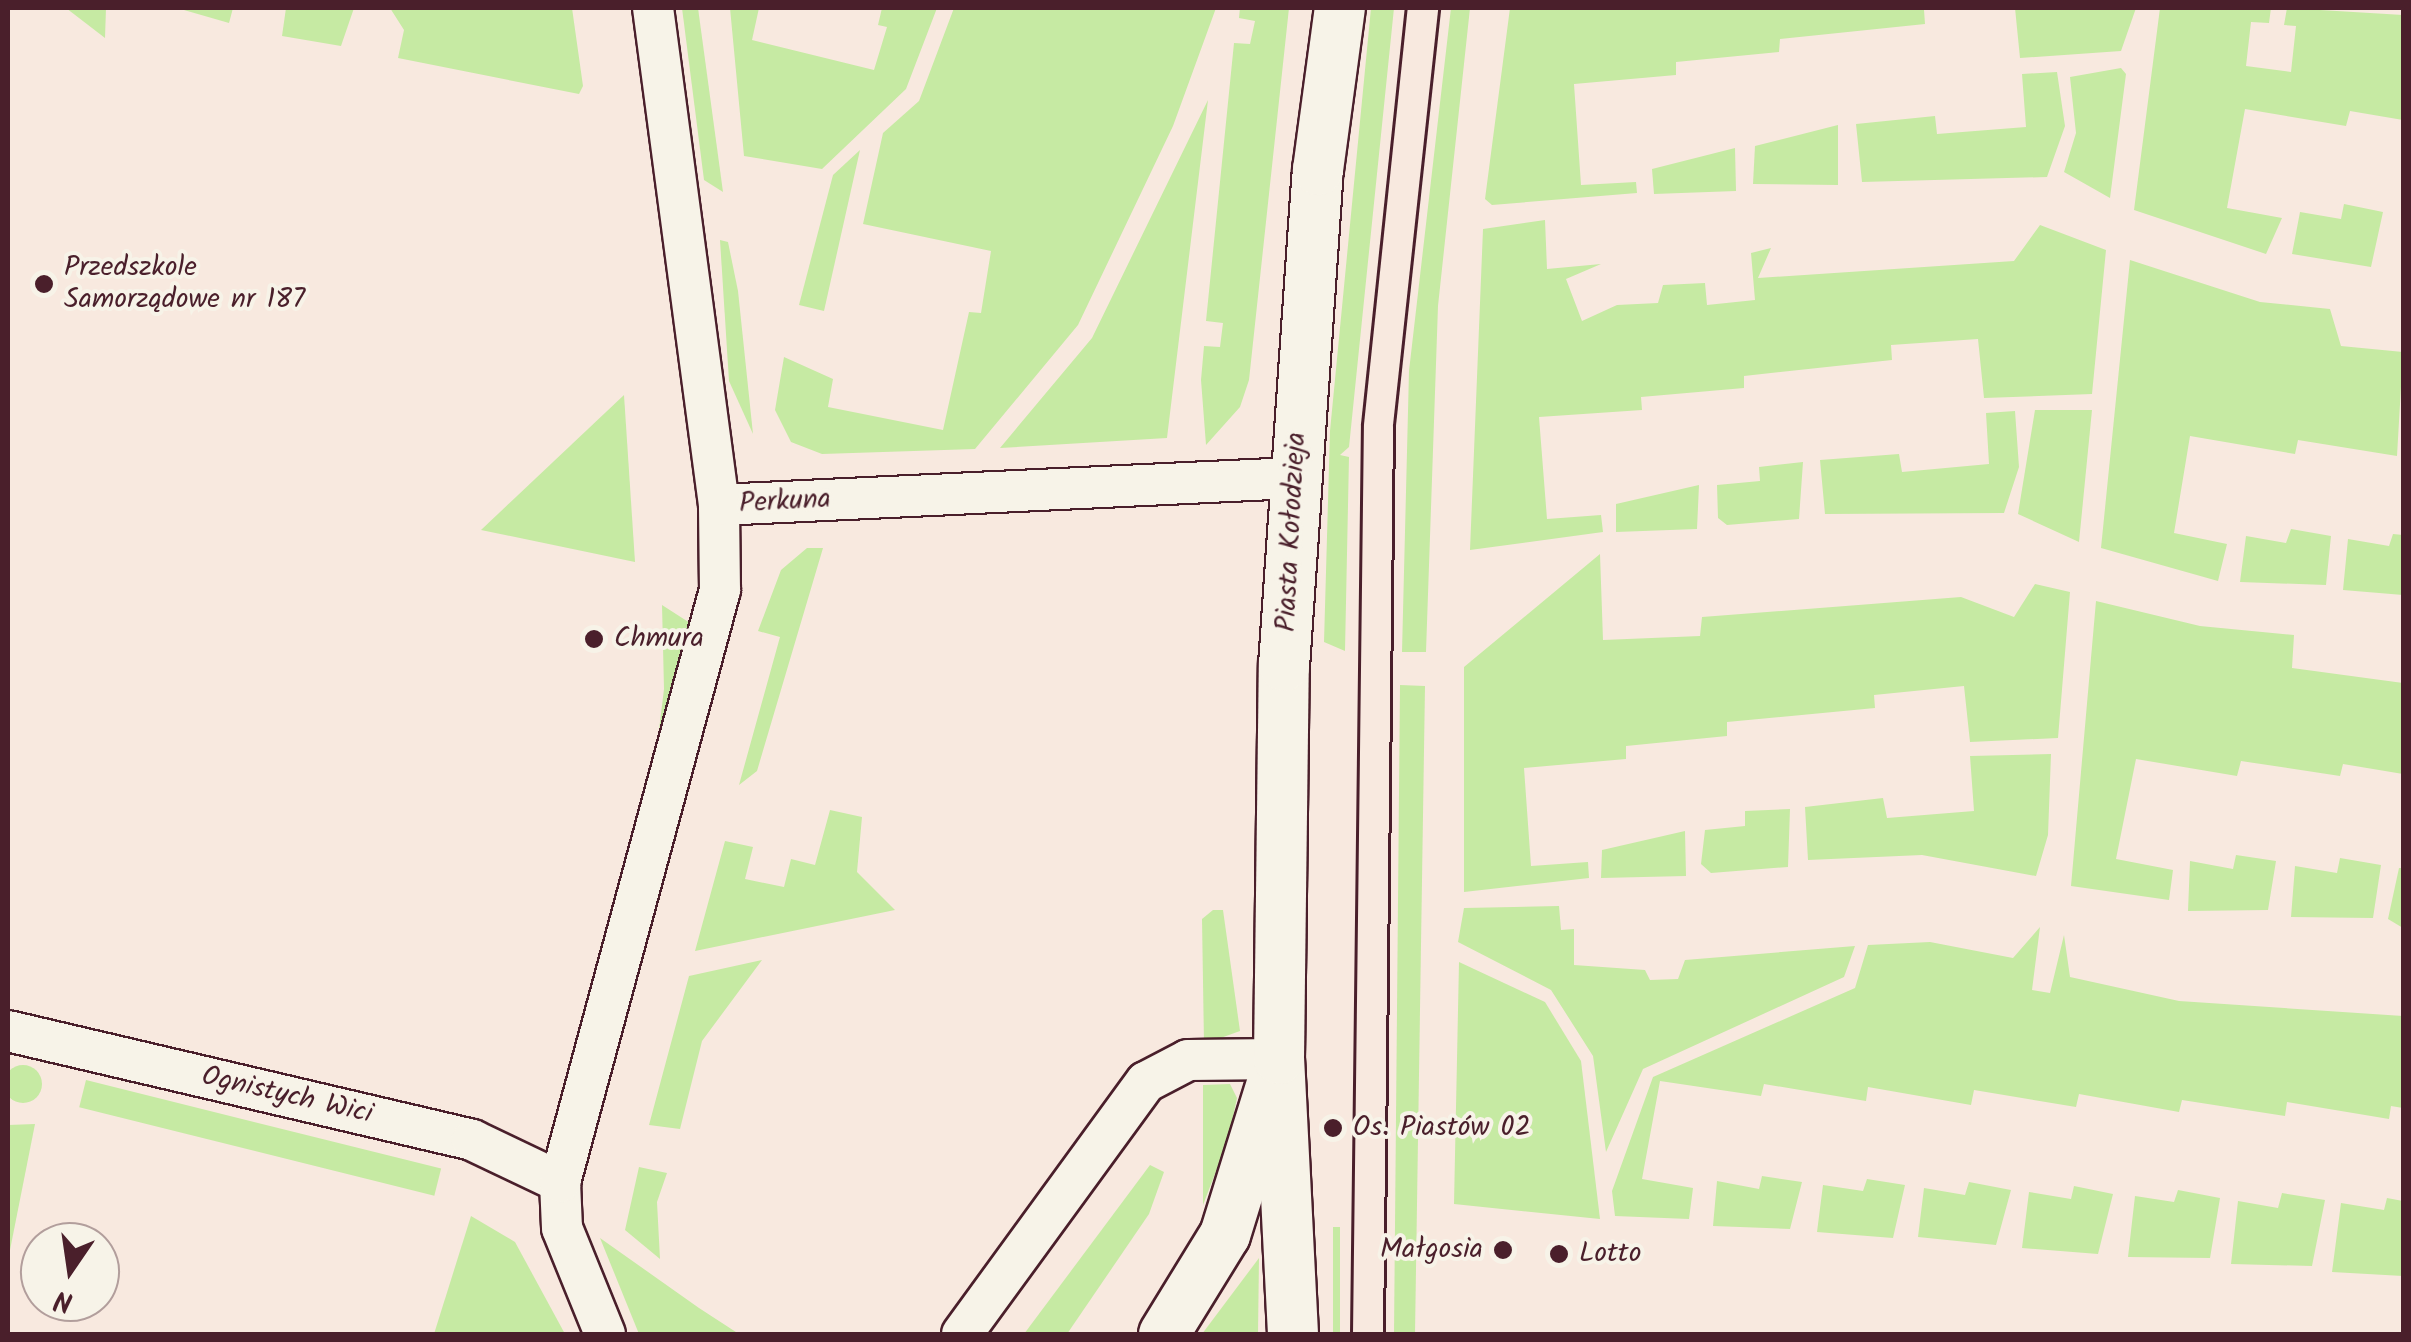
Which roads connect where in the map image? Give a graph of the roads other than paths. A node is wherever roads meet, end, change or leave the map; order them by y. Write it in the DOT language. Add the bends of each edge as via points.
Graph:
graph roads {
  1 [pos="653,8"];
  2 [pos="1340,8"];
  3 [pos="1293,478"];
  4 [pos="719,506"];
  5 [pos="8,1031"];
  6 [pos="1279,1059"];
  7 [pos="560,1200"];
  8 [pos="1215,1256"];
  9 [pos="1293,1264"];
  10 [pos="606,1334"];
  11 [pos="962,1334"];
  12 [pos="1164,1334"];
  13 [pos="1293,1334"];
  1 -- 4 [label="street, Perkuna"];
  2 -- 3 [label="street, Piasta Kołodzieja"];
  3 -- 4 [label="street, Perkuna"];
  3 -- 6 [label="street, Piasta Kołodzieja"];
  4 -- 7 [label="street" via="720,590"];
  5 -- 7 [label="street, Ognistych Wici" via="472,1140"];
  6 -- 8 [label="street, Piasta Kołodzieja"];
  6 -- 9 [label="street, Piasta Kołodzieja"];
  6 -- 11 [label="street" via="1188,1060 1146,1082"];
  7 -- 10 [label="street"];
  8 -- 9 [label="street" via="1248,1238 1268,1241"];
  8 -- 12 [label="street, Piasta Kołodzieja"];
  9 -- 13 [label="street, Piasta Kołodzieja"];
}
